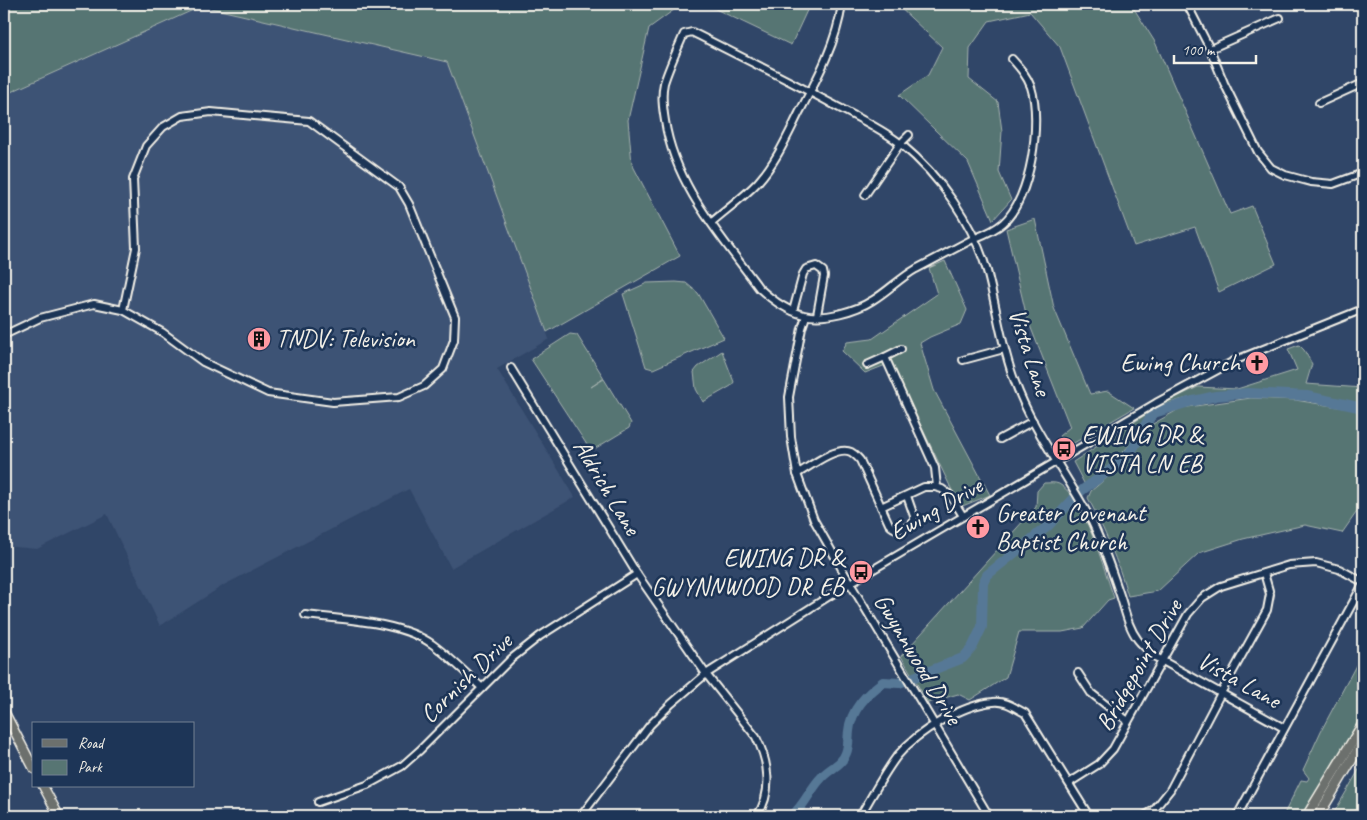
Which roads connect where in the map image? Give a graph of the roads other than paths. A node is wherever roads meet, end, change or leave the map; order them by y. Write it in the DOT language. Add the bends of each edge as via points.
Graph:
graph roads {
  1 [pos="842,4"];
  2 [pos="1187,4"];
  3 [pos="1359,4"];
  4 [pos="1363,13"];
  5 [pos="1280,18"];
  6 [pos="1210,49"];
  7 [pos="1012,59"];
  8 [pos="1363,83"];
  9 [pos="811,92"];
  10 [pos="1319,104"];
  11 [pos="909,135"];
  12 [pos="900,144"];
  13 [pos="1363,173"];
  14 [pos="865,195"];
  15 [pos="712,222"];
  16 [pos="975,238"];
  17 [pos="1363,309"];
  18 [pos="123,310"];
  19 [pos="793,311"];
  20 [pos="817,315"];
  21 [pos="806,316"];
  22 [pos="4,335"];
  23 [pos="901,349"];
  24 [pos="1004,349"];
  25 [pos="885,357"];
  26 [pos="963,360"];
  27 [pos="867,365"];
  28 [pos="511,368"];
  29 [pos="1033,421"];
  30 [pos="1000,439"];
  31 [pos="1058,462"];
  32 [pos="797,474"];
  33 [pos="937,488"];
  34 [pos="907,496"];
  35 [pos="881,507"];
  36 [pos="963,516"];
  37 [pos="1264,573"];
  38 [pos="637,574"];
  39 [pos="850,583"];
  40 [pos="1363,583"];
  41 [pos="305,615"];
  42 [pos="1162,660"];
  43 [pos="1078,673"];
  44 [pos="706,674"];
  45 [pos="482,688"];
  46 [pos="1221,693"];
  47 [pos="4,711"];
  48 [pos="1128,721"];
  49 [pos="1363,724"];
  50 [pos="934,725"];
  51 [pos="1284,728"];
  52 [pos="1363,740"];
  53 [pos="32,765"];
  54 [pos="1069,783"];
  55 [pos="44,788"];
  56 [pos="318,802"];
  57 [pos="59,816"];
  58 [pos="581,816"];
  59 [pos="757,816"];
  60 [pos="860,816"];
  61 [pos="988,816"];
  62 [pos="1089,816"];
  63 [pos="1144,816"];
  64 [pos="1238,816"];
  65 [pos="1307,816"];
  66 [pos="1318,816"];
  1 -- 9 [label="street" via="836,33"];
  2 -- 6 [label="street"];
  3 -- 4 [label="street"];
  5 -- 6 [label="street"];
  6 -- 13 [label="street" via="1258,152 1271,168 1311,182 1333,184"];
  7 -- 16 [label="street" via="1026,76 1034,102 1035,133 1029,171 1023,193 1009,217"];
  8 -- 10 [label="street"];
  9 -- 12 [label="street, Vista Lane"];
  9 -- 15 [label="street" via="774,161 758,181"];
  9 -- 15 [label="street, Vista Lane" via="692,32 684,34 664,84 662,104 676,161 692,195"];
  11 -- 12 [label="street"];
  12 -- 14 [label="street"];
  12 -- 16 [label="street, Vista Lane" via="933,176"];
  15 -- 19 [label="street" via="759,288 772,300"];
  16 -- 20 [label="street" via="908,273 874,300 855,310"];
  16 -- 24 [label="street, Vista Lane" via="986,270"];
  17 -- 31 [label="street, Ewing Drive" via="1236,360"];
  18 -- 18 [label="street" via="162,332 203,362 268,393 333,402 399,397 424,386 443,369 454,340 455,317 399,187 309,121 211,112 182,116 163,127 146,146 133,179 136,248"];
  18 -- 22 [label="street" via="94,304 38,318"];
  19 -- 20 [label="street" via="803,274 806,269 816,266 824,276"];
  19 -- 21 [label="street"];
  20 -- 21 [label="street"];
  21 -- 32 [label="street, Gwynnwood Drive" via="789,397"];
  23 -- 25 [label="street"];
  24 -- 26 [label="street"];
  24 -- 29 [label="street, Vista Lane"];
  25 -- 27 [label="street"];
  25 -- 33 [label="street" via="936,468"];
  28 -- 38 [label="street, Aldrich Lane"];
  29 -- 30 [label="street"];
  29 -- 31 [label="street, Vista Lane"];
  31 -- 36 [label="street, Ewing Drive"];
  31 -- 42 [label="street, Vista Lane" via="1093,525 1130,625 1138,640 1152,655"];
  32 -- 35 [label="street" via="831,453 852,452 860,460"];
  32 -- 39 [label="street, Gwynnwood Drive" via="814,520"];
  33 -- 34 [label="street" via="924,487"];
  33 -- 36 [label="street" via="950,495"];
  34 -- 35 [label="street"];
  34 -- 35 [label="street" via="914,521 907,527 893,529"];
  36 -- 39 [label="street, Ewing Drive"];
  37 -- 40 [label="street, Bridgepoint Drive" via="1289,565 1316,563 1339,569"];
  37 -- 42 [label="street, Bridgepoint Drive" via="1221,586 1202,598 1188,614"];
  37 -- 46 [label="street" via="1270,594 1267,610"];
  38 -- 44 [label="street, Aldrich Lane"];
  38 -- 45 [label="street, Cornish Drive" via="540,636"];
  39 -- 44 [label="street, Ewing Drive"];
  39 -- 50 [label="street, Gwynnwood Drive"];
  40 -- 51 [label="street"];
  41 -- 45 [label="street" via="388,626 420,638 432,644"];
  42 -- 46 [label="street, Vista Lane"];
  42 -- 48 [label="street, Bridgepoint Drive"];
  43 -- 48 [label="street" via="1091,693"];
  44 -- 58 [label="street, Ewing Drive" via="650,725"];
  44 -- 59 [label="street, Aldrich Lane" via="762,749 768,788"];
  45 -- 56 [label="street, Cornish Drive" via="402,766 367,785"];
  46 -- 51 [label="street, Vista Lane"];
  46 -- 63 [label="street" via="1170,790 1154,810"];
  47 -- 53 [label="main road"];
  48 -- 54 [label="street, Bridgepoint Drive" via="1113,749 1099,764"];
  49 -- 65 [label="highway"];
  50 -- 54 [label="street" via="964,710 994,702 1010,704 1025,714"];
  50 -- 60 [label="street" via="917,736 898,756"];
  50 -- 61 [label="street, Gwynnwood Drive"];
  51 -- 64 [label="street"];
  52 -- 66 [label="highway"];
  54 -- 62 [label="street"];
  55 -- 57 [label="main road"];
}
